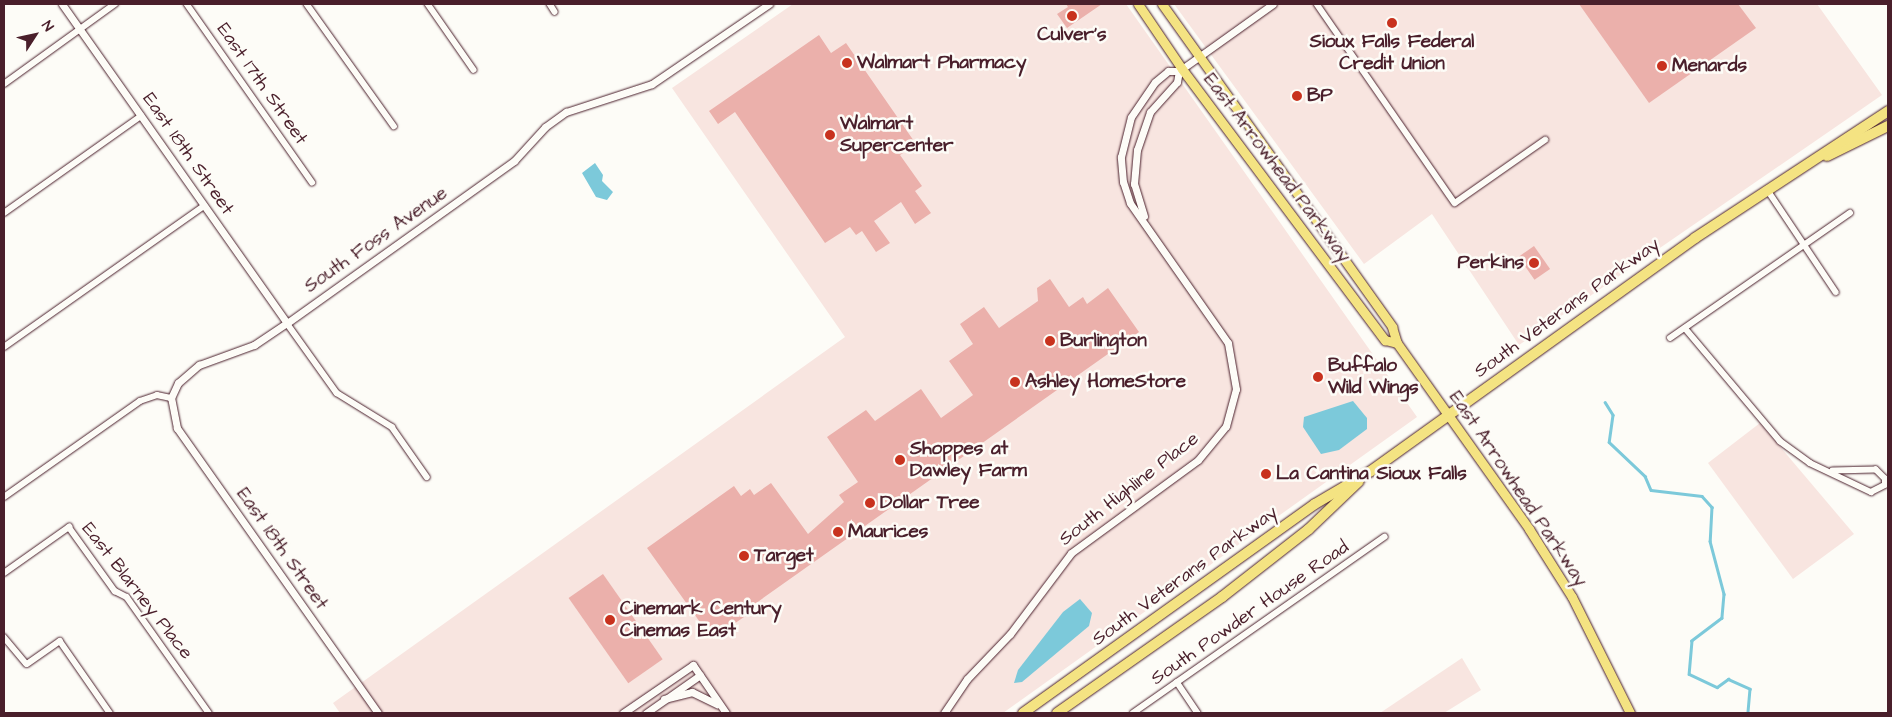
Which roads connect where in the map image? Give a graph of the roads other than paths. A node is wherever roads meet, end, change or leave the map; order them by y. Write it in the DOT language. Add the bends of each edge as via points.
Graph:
graph roads {
  1 [pos="62,4"];
  2 [pos="115,4"];
  3 [pos="188,4"];
  4 [pos="307,4"];
  5 [pos="428,4"];
  6 [pos="550,4"];
  7 [pos="769,4"];
  8 [pos="1138,4"];
  9 [pos="1162,4"];
  10 [pos="1273,4"];
  11 [pos="1317,4"];
  12 [pos="555,12"];
  13 [pos="80,30"];
  14 [pos="1200,58"];
  15 [pos="474,70"];
  16 [pos="1181,70"];
  17 [pos="4,84"];
  18 [pos="1888,111"];
  19 [pos="141,116"];
  20 [pos="394,126"];
  21 [pos="1888,126"];
  22 [pos="1545,140"];
  23 [pos="1786,176"];
  24 [pos="312,182"];
  25 [pos="1767,189"];
  26 [pos="204,206"];
  27 [pos="4,213"];
  28 [pos="1850,213"];
  29 [pos="1146,221"];
  30 [pos="1805,244"];
  31 [pos="1836,292"];
  32 [pos="287,323"];
  33 [pos="1685,328"];
  34 [pos="1670,338"];
  35 [pos="1396,343"];
  36 [pos="4,348"];
  37 [pos="171,398"];
  38 [pos="1449,416"];
  39 [pos="1371,471"];
  40 [pos="1833,471"];
  41 [pos="427,477"];
  42 [pos="4,497"];
  43 [pos="1384,537"];
  44 [pos="4,574"];
  45 [pos="4,637"];
  46 [pos="700,675"];
  47 [pos="1177,682"];
  48 [pos="664,699"];
  49 [pos="110,713"];
  50 [pos="210,713"];
  51 [pos="378,713"];
  52 [pos="623,713"];
  53 [pos="646,713"];
  54 [pos="726,713"];
  55 [pos="944,713"];
  56 [pos="1022,713"];
  57 [pos="1057,713"];
  58 [pos="1133,713"];
  59 [pos="1198,713"];
  60 [pos="1630,713"];
  1 -- 13 [label="street, East 18th Street"];
  2 -- 13 [label="street"];
  3 -- 24 [label="street, East 17th Street"];
  4 -- 20 [label="street"];
  5 -- 15 [label="street"];
  6 -- 12 [label="street"];
  7 -- 32 [label="street, South Foss Avenue" via="652,84 591,101 560,116 514,161"];
  8 -- 16 [label="main road, East Arrowhead Parkway"];
  9 -- 14 [label="main road, East Arrowhead Parkway"];
  10 -- 14 [label="street, South Highline Place"];
  11 -- 22 [label="street" via="1455,203"];
  13 -- 17 [label="street"];
  13 -- 19 [label="street, East 18th Street"];
  14 -- 16 [label="street, South Highline Place"];
  14 -- 35 [label="main road, East Arrowhead Parkway" via="1392,327"];
  16 -- 29 [label="street, South Highline Place" via="1177,82 1150,112 1139,142 1134,184"];
  16 -- 29 [label="street, South Highline Place" via="1168,71 1148,90 1133,112 1124,139 1121,169 1126,195"];
  16 -- 35 [label="main road, East Arrowhead Parkway" via="1385,340"];
  18 -- 23 [label="highway"];
  19 -- 26 [label="street, East 18th Street"];
  19 -- 27 [label="street"];
  21 -- 23 [label="highway"];
  23 -- 25 [label="highway, South Veterans Parkway"];
  25 -- 30 [label="street"];
  25 -- 38 [label="highway, South Veterans Parkway"];
  26 -- 32 [label="street, East 18th Street"];
  26 -- 36 [label="street"];
  28 -- 30 [label="street"];
  29 -- 55 [label="street, South Highline Place" via="1228,343 1236,378 1229,418 1215,443 1198,460 1071,553 1010,634 967,679"];
  30 -- 31 [label="street"];
  30 -- 33 [label="street"];
  32 -- 37 [label="street, South Foss Avenue" via="254,345 199,365 181,379"];
  32 -- 41 [label="street" via="337,393 392,427"];
  33 -- 34 [label="street"];
  33 -- 40 [label="street" via="1770,432 1810,463"];
  35 -- 38 [label="main road, East Arrowhead Parkway"];
  37 -- 42 [label="street" via="156,395 140,401"];
  37 -- 51 [label="street, East 18th Street" via="177,428"];
  38 -- 39 [label="highway, South Veterans Parkway"];
  38 -- 60 [label="main road, East Arrowhead Parkway" via="1558,574"];
  39 -- 56 [label="highway, South Veterans Parkway" via="1315,504"];
  39 -- 57 [label="highway, South Veterans Parkway" via="1309,529 1252,574"];
  40 -- 40 [label="street" via="1871,492 1885,485 1885,479 1876,470"];
  43 -- 47 [label="street, South Powder House Road"];
  44 -- 50 [label="street, East Blarney Place" via="69,527 115,591 127,598"];
  45 -- 49 [label="street" via="28,664 60,641"];
  46 -- 48 [label="street"];
  46 -- 52 [label="street" via="693,665"];
  46 -- 54 [label="street"];
  47 -- 58 [label="street, South Powder House Road"];
  47 -- 59 [label="street"];
  48 -- 53 [label="street"];
  48 -- 54 [label="street" via="679,693 697,693"];
}
